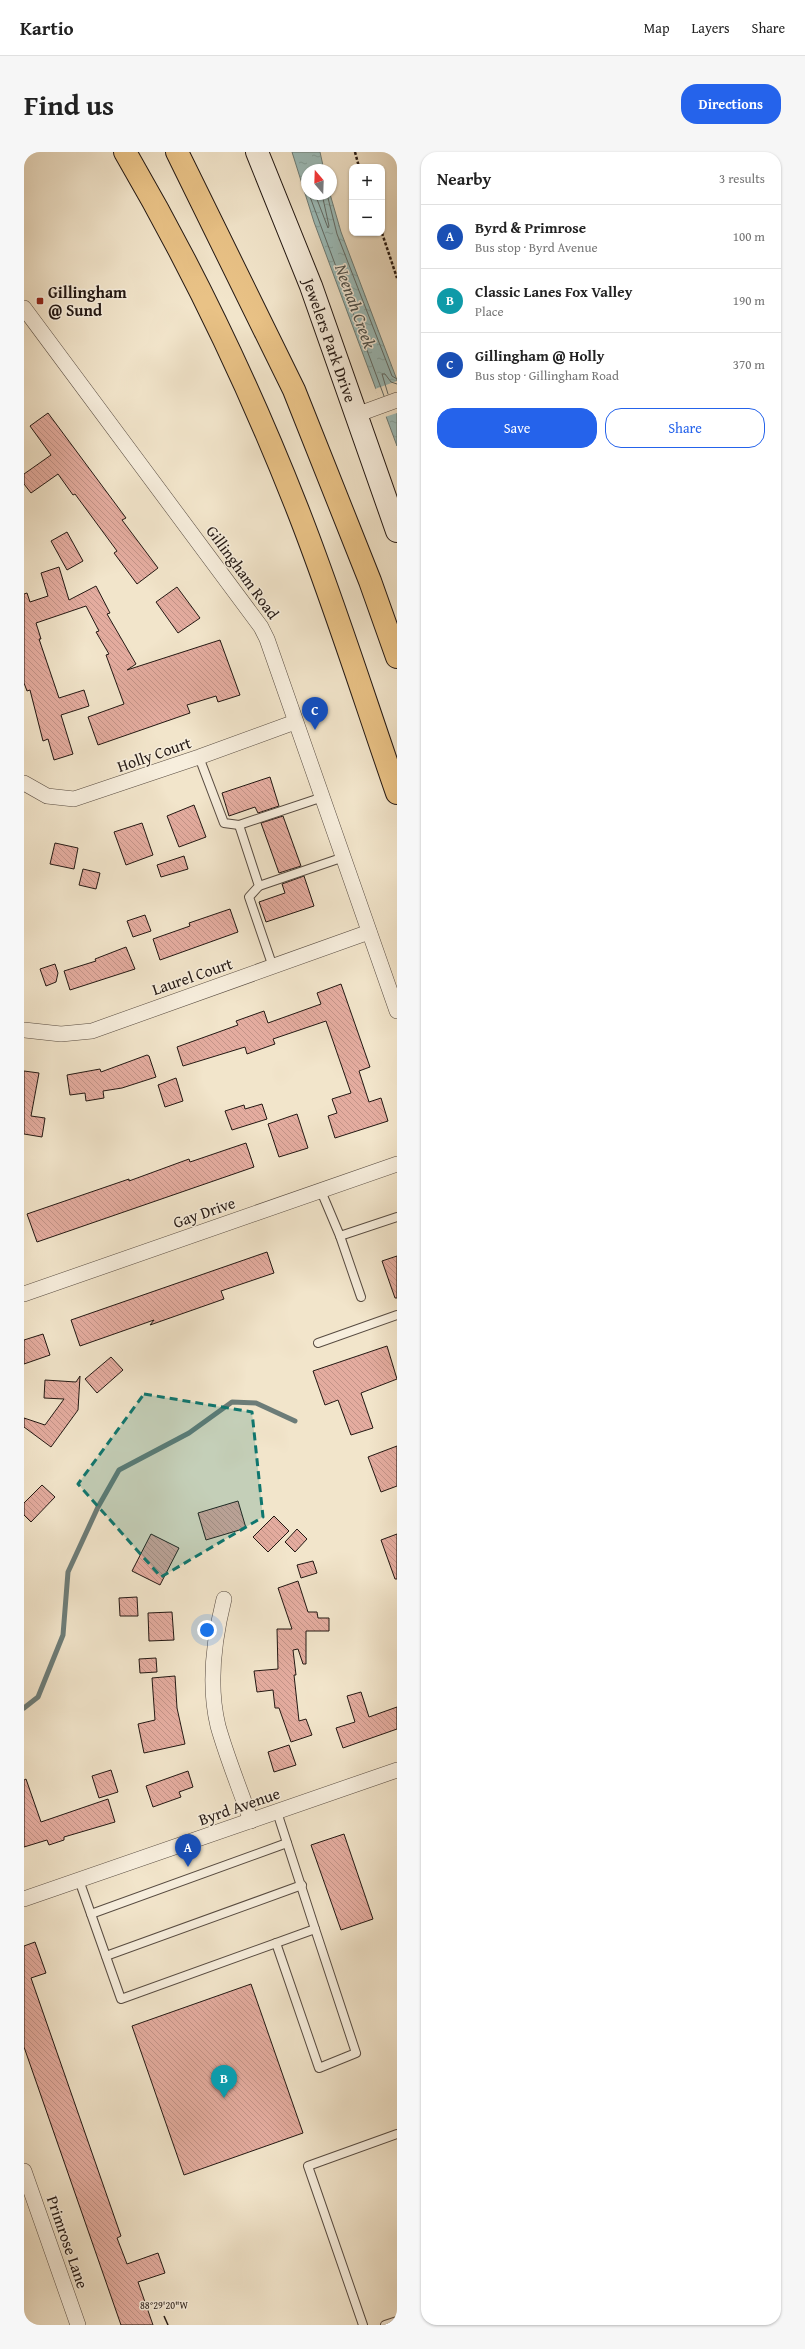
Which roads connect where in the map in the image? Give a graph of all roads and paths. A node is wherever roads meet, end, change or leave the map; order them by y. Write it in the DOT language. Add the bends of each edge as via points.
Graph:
graph roads {
  1 [pos="125,152"];
  2 [pos="178,152"];
  3 [pos="257,152"];
  4 [pos="355,152"];
  5 [pos="358,164"];
  6 [pos="383,236"];
  7 [pos="397,278"];
  8 [pos="24,308"];
  9 [pos="397,400"];
  10 [pos="365,411"];
  11 [pos="397,531"];
  12 [pos="397,657"];
  13 [pos="295,722"];
  14 [pos="199,757"];
  15 [pos="24,783"];
  16 [pos="397,793"];
  17 [pos="322,797"];
  18 [pos="239,825"];
  19 [pos="344,857"];
  20 [pos="259,886"];
  21 [pos="369,932"];
  22 [pos="273,967"];
  23 [pos="397,1011"];
  24 [pos="24,1030"];
  25 [pos="397,1164"];
  26 [pos="321,1191"];
  27 [pos="397,1217"];
  28 [pos="340,1236"];
  29 [pos="24,1294"];
  30 [pos="361,1297"];
  31 [pos="397,1315"];
  32 [pos="318,1343"];
  33 [pos="224,1599"];
  34 [pos="397,1770"];
  35 [pos="277,1812"];
  36 [pos="251,1821"];
  37 [pos="287,1842"];
  38 [pos="79,1880"];
  39 [pos="302,1885"];
  40 [pos="24,1899"];
  41 [pos="91,1914"];
  42 [pos="316,1929"];
  43 [pos="276,1943"];
  44 [pos="106,1956"];
  45 [pos="397,2134"];
  46 [pos="24,2171"];
  47 [pos="397,2321"];
  48 [pos="78,2325"];
  49 [pos="363,2325"];
  50 [pos="385,2325"];
  1 -- 16 [label="highway" via="158,210 256,411 297,509"];
  2 -- 12 [label="highway" via="294,390 370,581"];
  3 -- 10 [label="street, Jewelers Park Drive"];
  4 -- 5 [label="path"];
  6 -- 7 [label="path"];
  8 -- 13 [label="street, Gillingham Road" via="254,616 268,639"];
  9 -- 10 [label="street"];
  10 -- 11 [label="street, Jewelers Park Drive"];
  13 -- 14 [label="street, Holly Court"];
  13 -- 17 [label="street, Gillingham Road"];
  14 -- 15 [label="street, Holly Court" via="74,799 47,796"];
  14 -- 18 [label="lane" via="224,823"];
  17 -- 18 [label="lane"];
  17 -- 19 [label="street, Gillingham Road"];
  18 -- 20 [label="lane"];
  19 -- 20 [label="lane"];
  19 -- 21 [label="street, Gillingham Road"];
  20 -- 22 [label="lane" via="249,897"];
  21 -- 22 [label="street, Laurel Court"];
  21 -- 23 [label="street, Gillingham Road"];
  22 -- 24 [label="street, Laurel Court" via="92,1030 61,1034"];
  25 -- 26 [label="street, Gay Drive"];
  26 -- 28 [label="lane"];
  26 -- 29 [label="street, Gay Drive"];
  27 -- 28 [label="lane"];
  28 -- 30 [label="lane"];
  31 -- 32 [label="lane"];
  33 -- 36 [label="street" via="217,1627 213,1682 215,1706 220,1731"];
  34 -- 35 [label="street, Byrd Avenue"];
  35 -- 36 [label="street, Byrd Avenue"];
  35 -- 37 [label="lane"];
  36 -- 38 [label="street, Byrd Avenue"];
  37 -- 39 [label="lane"];
  37 -- 41 [label="lane"];
  38 -- 40 [label="street, Byrd Avenue"];
  38 -- 41 [label="lane"];
  39 -- 42 [label="lane"];
  39 -- 44 [label="lane"];
  41 -- 44 [label="lane"];
  42 -- 43 [label="lane"];
  42 -- 43 [label="lane" via="356,2054 319,2068"];
  43 -- 44 [label="lane" via="121,1999"];
  45 -- 49 [label="lane" via="308,2166"];
  46 -- 48 [label="street, Primrose Lane"];
  47 -- 50 [label="lane"];
}
